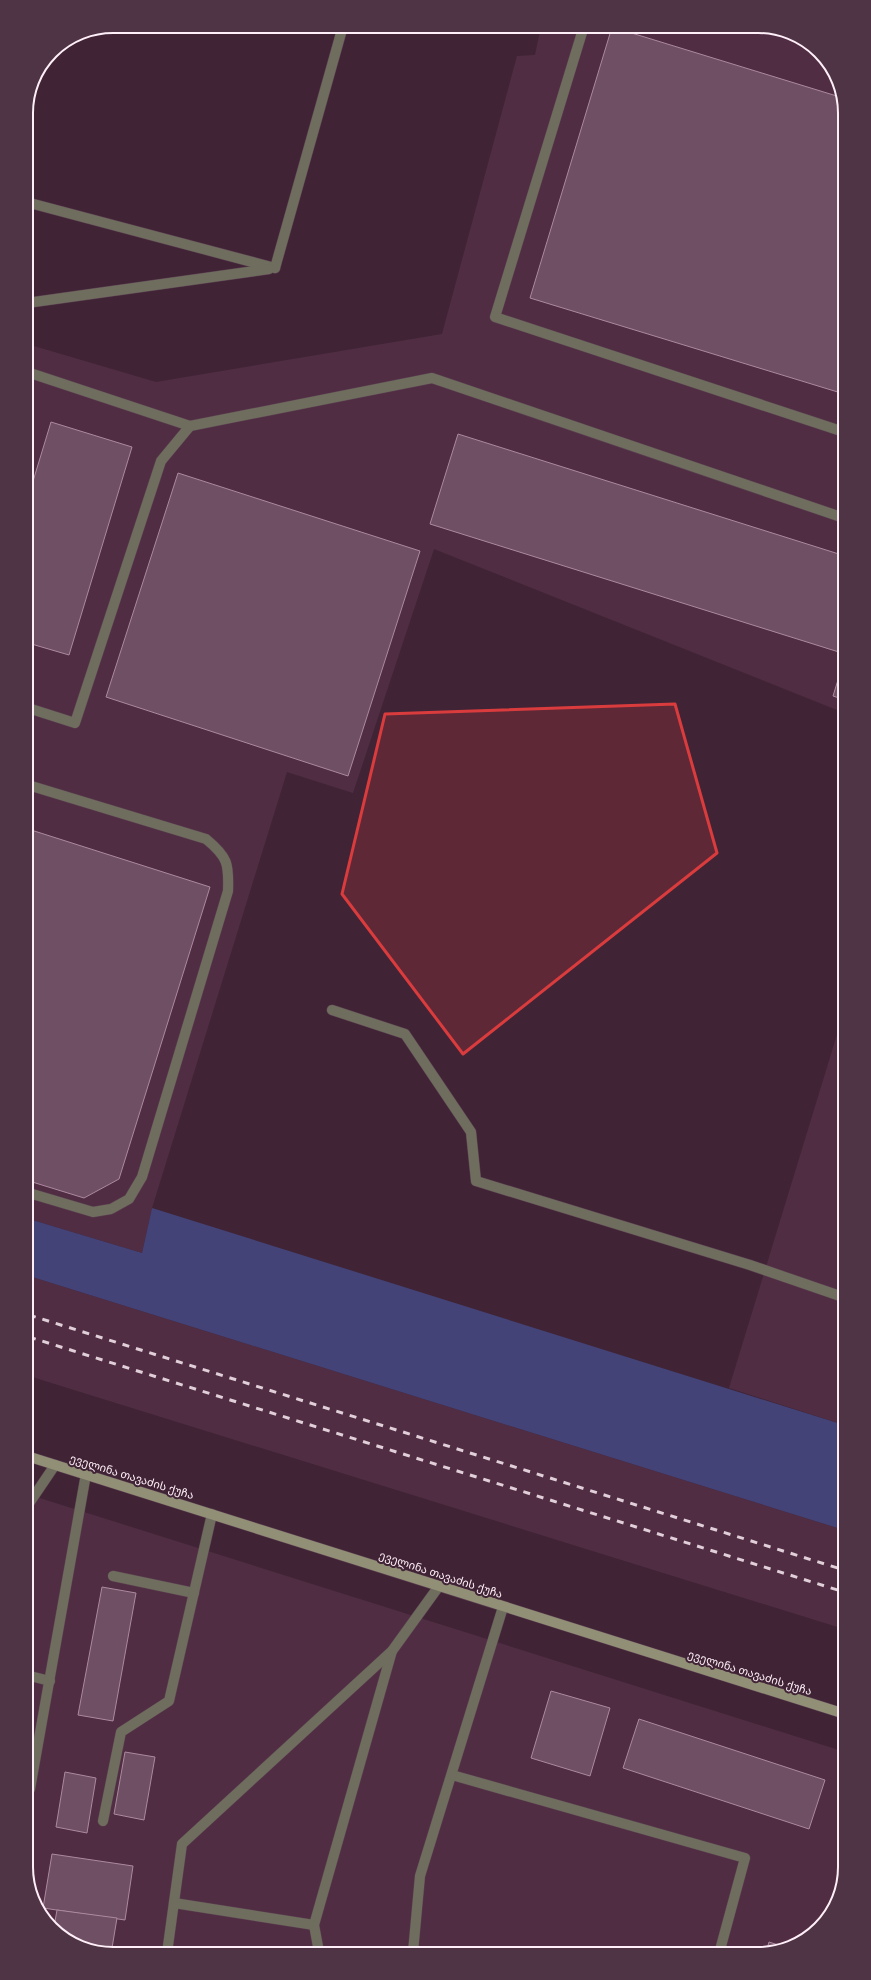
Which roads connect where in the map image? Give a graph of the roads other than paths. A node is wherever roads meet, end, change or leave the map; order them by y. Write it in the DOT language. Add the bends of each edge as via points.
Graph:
graph roads {
  1 [pos="341,33"];
  2 [pos="582,33"];
  3 [pos="33,204"];
  4 [pos="275,268"];
  5 [pos="33,302"];
  6 [pos="33,374"];
  7 [pos="190,426"];
  8 [pos="838,430"];
  9 [pos="838,516"];
  10 [pos="33,710"];
  11 [pos="33,787"];
  12 [pos="332,1010"];
  13 [pos="33,1194"];
  14 [pos="838,1295"];
  15 [pos="33,1458"];
  16 [pos="54,1465"];
  17 [pos="86,1474"];
  18 [pos="33,1497"];
  19 [pos="212,1514"];
  20 [pos="113,1576"];
  21 [pos="439,1586"];
  22 [pos="194,1593"];
  23 [pos="503,1607"];
  24 [pos="392,1650"];
  25 [pos="33,1677"];
  26 [pos="50,1681"];
  27 [pos="838,1712"];
  28 [pos="33,1768"];
  29 [pos="452,1774"];
  30 [pos="103,1821"];
  31 [pos="174,1903"];
  32 [pos="314,1925"];
  33 [pos="168,1947"];
  34 [pos="318,1947"];
  35 [pos="413,1947"];
  36 [pos="721,1947"];
  1 -- 4 [label="street"];
  2 -- 8 [label="street" via="495,317"];
  3 -- 4 [label="street"];
  4 -- 5 [label="street"];
  6 -- 7 [label="street"];
  7 -- 9 [label="street" via="432,378"];
  7 -- 10 [label="street" via="161,461 75,723"];
  11 -- 13 [label="street" via="206,839 220,850 229,868 228,891 142,1177 129,1199 111,1208 93,1212"];
  12 -- 14 [label="street" via="404,1034 470,1132 476,1181 750,1265"];
  15 -- 16 [label="main road, ეველინა თავაძის ქუჩა"];
  16 -- 17 [label="main road, ეველინა თავაძის ქუჩა"];
  16 -- 18 [label="street"];
  17 -- 19 [label="main road, ეველინა თავაძის ქუჩა"];
  17 -- 26 [label="street"];
  19 -- 21 [label="main road, ეველინა თავაძის ქუჩა"];
  19 -- 22 [label="street"];
  20 -- 22 [label="street"];
  21 -- 23 [label="main road, ეველინა თავაძის ქუჩა"];
  21 -- 24 [label="street"];
  22 -- 30 [label="street" via="169,1701 121,1732"];
  23 -- 27 [label="main road, ეველინა თავაძის ქუჩა"];
  23 -- 29 [label="street"];
  24 -- 31 [label="street" via="182,1844"];
  24 -- 32 [label="street"];
  25 -- 26 [label="street"];
  26 -- 28 [label="street"];
  29 -- 35 [label="street" via="420,1876"];
  29 -- 36 [label="street" via="745,1858"];
  31 -- 32 [label="street"];
  31 -- 33 [label="street"];
  32 -- 34 [label="street"];
}
